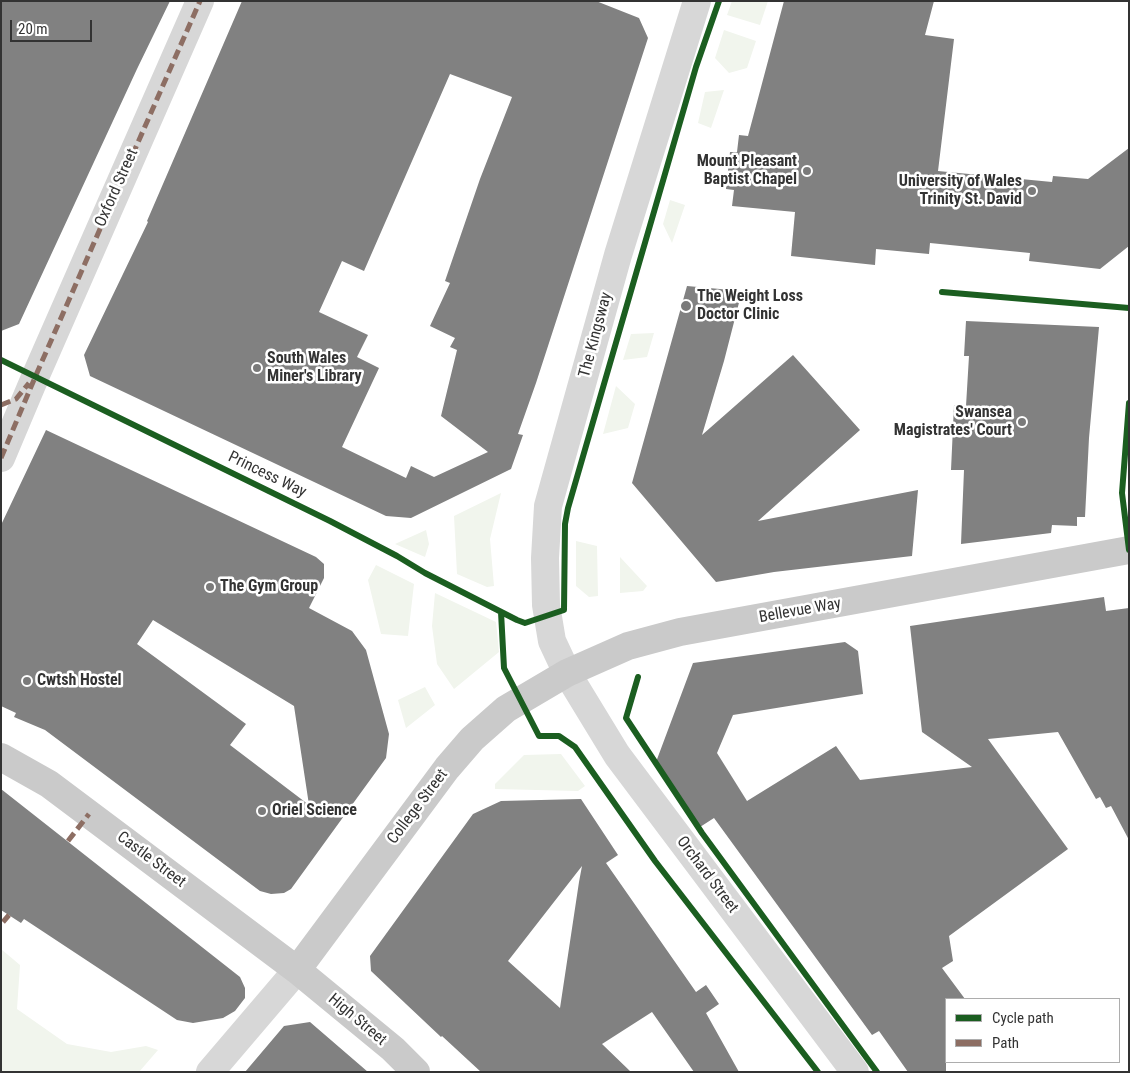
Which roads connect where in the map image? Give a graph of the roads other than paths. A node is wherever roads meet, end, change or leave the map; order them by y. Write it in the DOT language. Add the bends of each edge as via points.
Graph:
graph roads {
  1 [pos="200,1"];
  2 [pos="697,1"];
  3 [pos="36,375"];
  4 [pos="1,405"];
  5 [pos="1,458"];
  6 [pos="1129,550"];
  7 [pos="567,673"];
  8 [pos="1,757"];
  9 [pos="297,970"];
  10 [pos="210,1072"];
  11 [pos="416,1072"];
  12 [pos="856,1072"];
  1 -- 3 [label="street, Oxford Street"];
  2 -- 7 [label="street, The Kingsway" via="618,254 548,506 546,605 552,641"];
  3 -- 4 [label="street" via="16,399"];
  3 -- 5 [label="street, Oxford Street"];
  6 -- 7 [label="main road, Bellevue Way" via="680,632 628,646"];
  7 -- 9 [label="main road, College Street" via="506,709 472,739"];
  7 -- 12 [label="street, Orchard Street" via="617,755"];
  8 -- 9 [label="main road, Castle Street" via="49,784"];
  9 -- 10 [label="street"];
  9 -- 11 [label="main road, High Street"];
}
